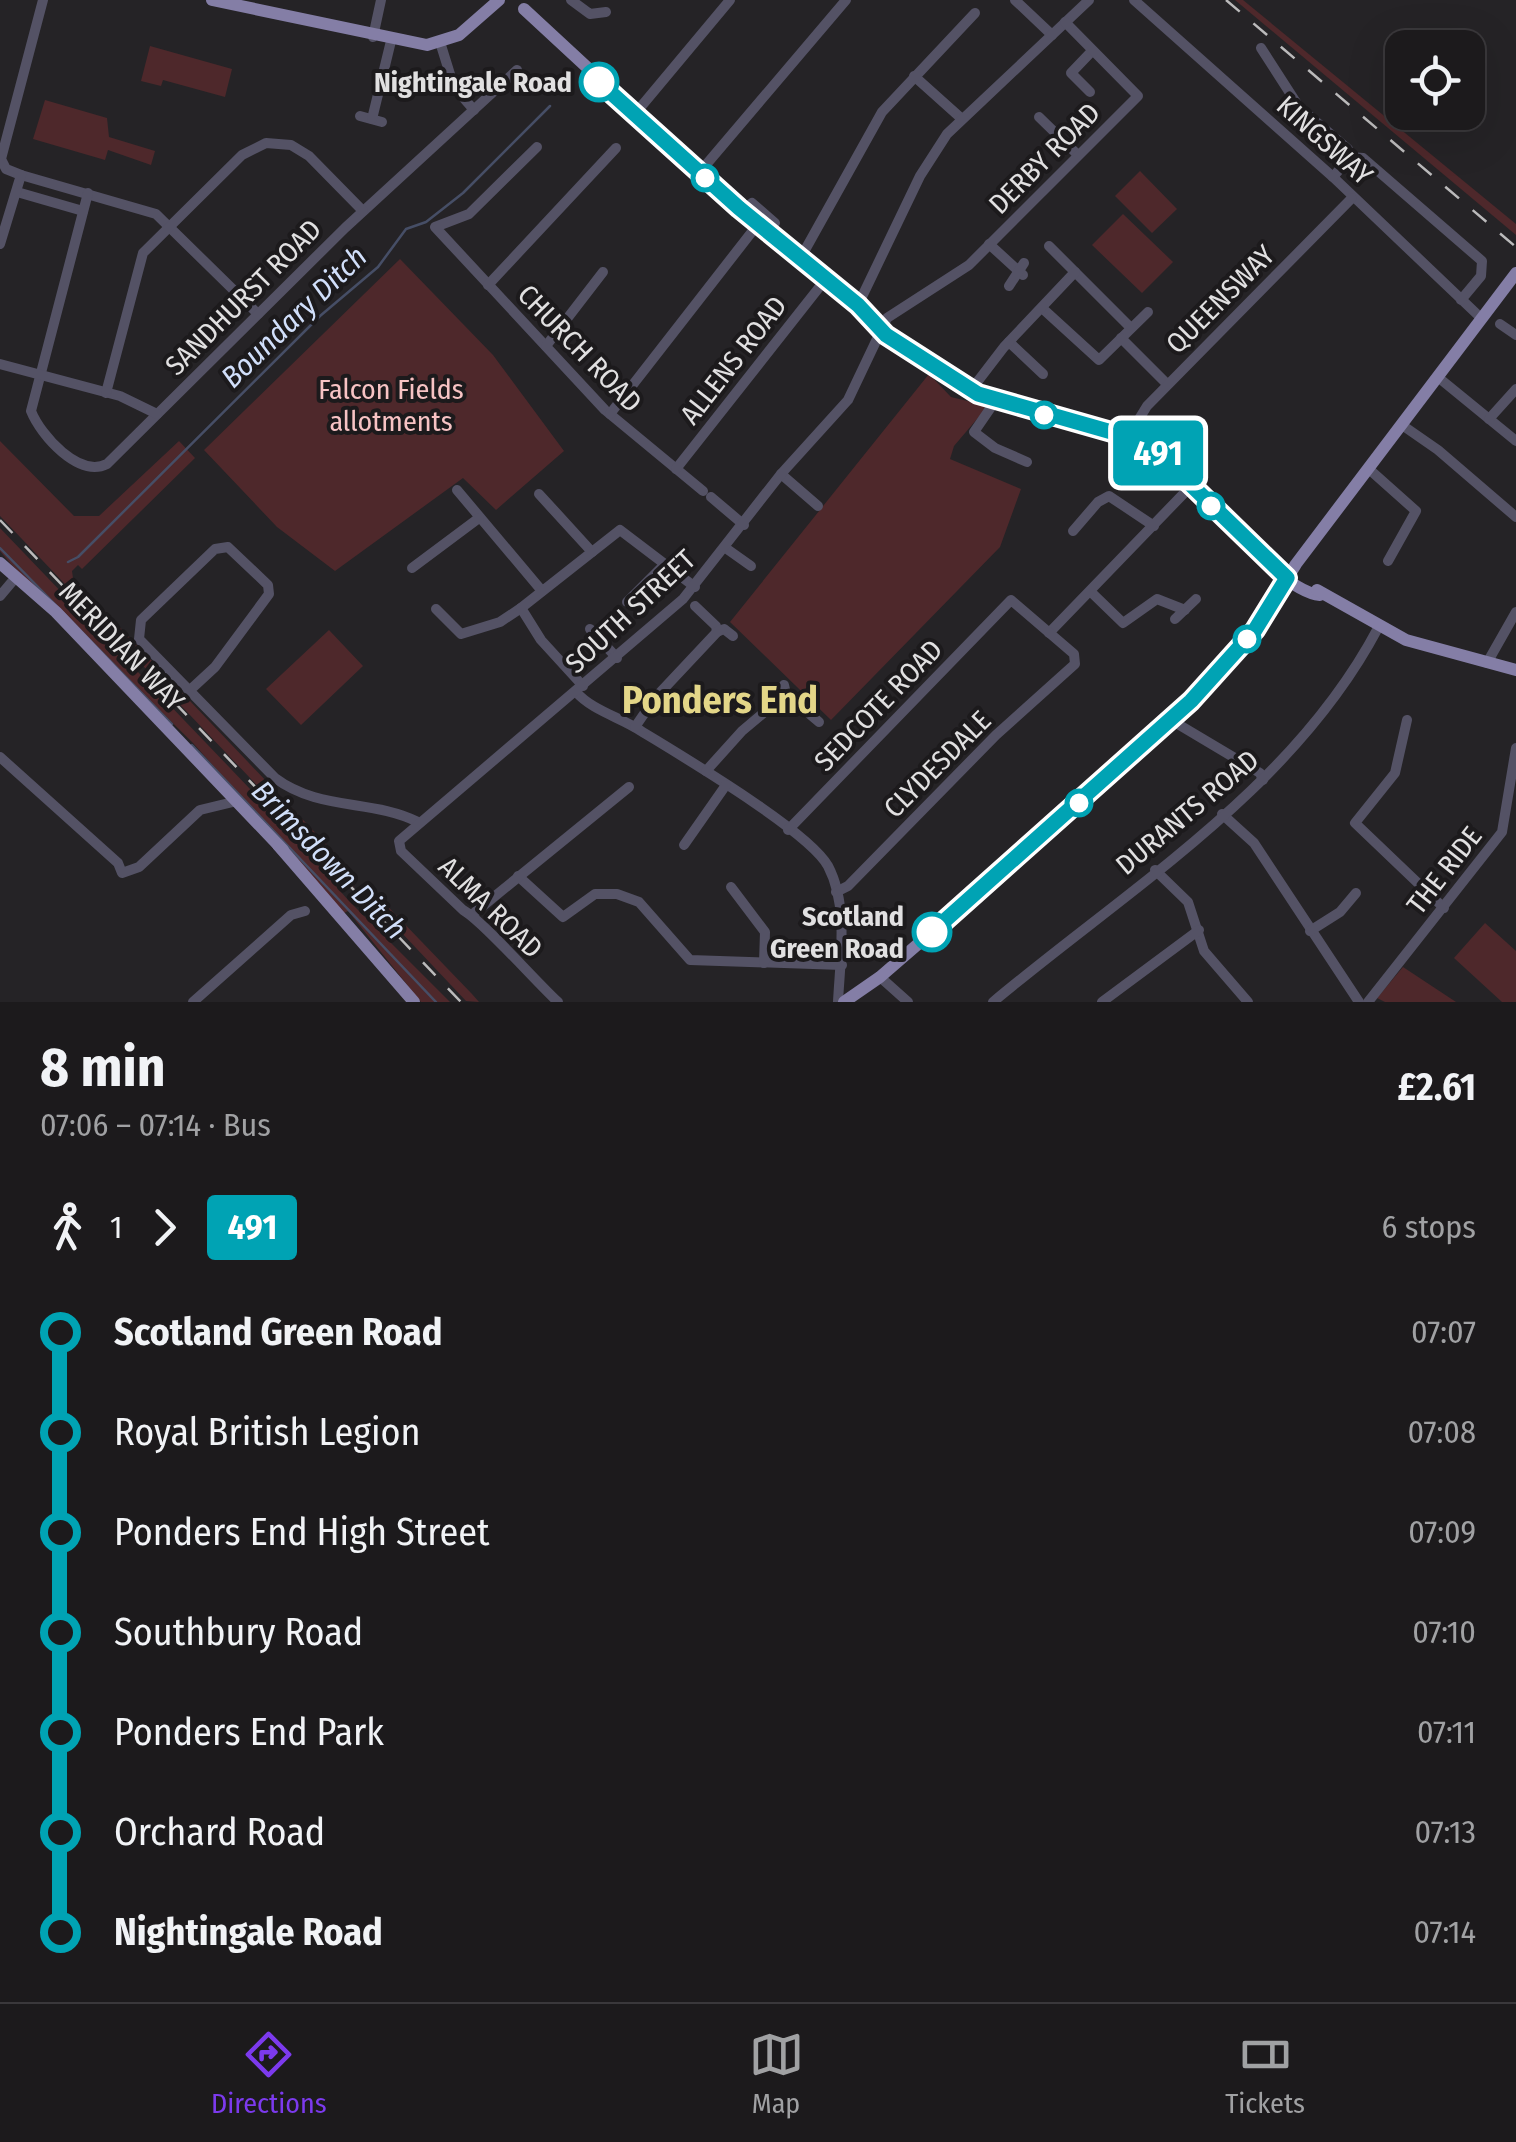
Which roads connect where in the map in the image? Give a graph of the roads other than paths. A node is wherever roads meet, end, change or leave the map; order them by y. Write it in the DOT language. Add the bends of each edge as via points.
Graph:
graph roads {
  1 [pos="44,0"];
  2 [pos="212,0"];
  3 [pos="281,0"];
  4 [pos="381,0"];
  5 [pos="500,0"];
  6 [pos="571,0"];
  7 [pos="730,0"];
  8 [pos="846,0"];
  9 [pos="1016,0"];
  10 [pos="1089,0"];
  11 [pos="1134,0"];
  12 [pos="520,4"];
  13 [pos="606,12"];
  14 [pos="975,13"];
  15 [pos="277,15"];
  16 [pos="1066,22"];
  17 [pos="1052,35"];
  18 [pos="373,37"];
  19 [pos="391,41"];
  20 [pos="440,42"];
  21 [pos="1262,48"];
  22 [pos="1092,51"];
  23 [pos="517,70"];
  24 [pos="914,76"];
  25 [pos="1090,92"];
  26 [pos="474,110"];
  27 [pos="634,115"];
  28 [pos="1039,117"];
  29 [pos="371,119"];
  30 [pos="962,119"];
  31 [pos="537,147"];
  32 [pos="616,148"];
  33 [pos="1078,154"];
  34 [pos="1350,157"];
  35 [pos="700,173"];
  36 [pos="22,175"];
  37 [pos="1333,177"];
  38 [pos="17,192"];
  39 [pos="88,193"];
  40 [pos="1352,198"];
  41 [pos="83,210"];
  42 [pos="363,211"];
  43 [pos="169,226"];
  44 [pos="763,228"];
  45 [pos="0,244"];
  46 [pos="989,244"];
  47 [pos="1049,246"];
  48 [pos="800,259"];
  49 [pos="603,272"];
  50 [pos="1075,272"];
  51 [pos="1516,273"];
  52 [pos="825,280"];
  53 [pos="488,285"];
  54 [pos="1009,286"];
  55 [pos="1461,300"];
  56 [pos="858,305"];
  57 [pos="1042,308"];
  58 [pos="1148,312"];
  59 [pos="258,314"];
  60 [pos="1481,318"];
  61 [pos="1500,324"];
  62 [pos="881,328"];
  63 [pos="1132,328"];
  64 [pos="1516,335"];
  65 [pos="1121,338"];
  66 [pos="1009,342"];
  67 [pos="546,346"];
  68 [pos="0,364"];
  69 [pos="1044,374"];
  70 [pos="40,375"];
  71 [pos="1439,378"];
  72 [pos="1167,384"];
  73 [pos="1516,389"];
  74 [pos="971,390"];
  75 [pos="106,393"];
  76 [pos="996,400"];
  77 [pos="158,414"];
  78 [pos="610,414"];
  79 [pos="1489,419"];
  80 [pos="1402,425"];
  81 [pos="1128,438"];
  82 [pos="1516,442"];
  83 [pos="1027,462"];
  84 [pos="676,468"];
  85 [pos="1370,470"];
  86 [pos="781,474"];
  87 [pos="1192,485"];
  88 [pos="457,490"];
  89 [pos="539,494"];
  90 [pos="818,506"];
  91 [pos="479,518"];
  92 [pos="1516,518"];
  93 [pos="744,525"];
  94 [pos="1154,526"];
  95 [pos="1073,531"];
  96 [pos="727,549"];
  97 [pos="592,552"];
  98 [pos="1388,561"];
  99 [pos="0,564"];
  100 [pos="665,564"];
  101 [pos="751,566"];
  102 [pos="412,568"];
  103 [pos="16,577"];
  104 [pos="1292,577"];
  105 [pos="695,588"];
  106 [pos="542,591"];
  107 [pos="1091,592"];
  108 [pos="0,596"];
  109 [pos="629,598"];
  110 [pos="1196,599"];
  111 [pos="695,606"];
  112 [pos="521,608"];
  113 [pos="436,609"];
  114 [pos="1185,610"];
  115 [pos="1516,612"];
  116 [pos="1175,619"];
  117 [pos="1378,628"];
  118 [pos="717,632"];
  119 [pos="592,633"];
  120 [pos="1049,633"];
  121 [pos="733,636"];
  122 [pos="617,658"];
  123 [pos="1487,663"];
  124 [pos="1516,670"];
  125 [pos="580,689"];
  126 [pos="189,691"];
  127 [pos="1171,720"];
  128 [pos="1407,720"];
  129 [pos="819,722"];
  130 [pos="636,727"];
  131 [pos="1515,755"];
  132 [pos="1,760"];
  133 [pos="204,767"];
  134 [pos="706,771"];
  135 [pos="1263,780"];
  136 [pos="726,784"];
  137 [pos="630,787"];
  138 [pos="233,802"];
  139 [pos="693,813"];
  140 [pos="1222,814"];
  141 [pos="704,820"];
  142 [pos="418,822"];
  143 [pos="788,830"];
  144 [pos="399,840"];
  145 [pos="684,845"];
  146 [pos="283,850"];
  147 [pos="1155,870"];
  148 [pos="518,876"];
  149 [pos="730,887"];
  150 [pos="836,892"];
  151 [pos="1356,893"];
  152 [pos="1444,908"];
  153 [pos="304,911"];
  154 [pos="473,914"];
  155 [pos="1199,930"];
  156 [pos="1310,932"];
  157 [pos="764,963"];
  158 [pos="842,965"];
  159 [pos="880,982"];
  160 [pos="847,1001"];
  161 [pos="1245,1001"];
  162 [pos="194,1002"];
  163 [pos="414,1002"];
  164 [pos="558,1002"];
  165 [pos="908,1002"];
  166 [pos="993,1002"];
  167 [pos="1102,1002"];
  168 [pos="1359,1002"];
  169 [pos="1368,1002"];
  1 -- 36 [label="street" via="1,159"];
  2 -- 15 [label="main road"];
  3 -- 15 [label="street"];
  4 -- 18 [label="street"];
  5 -- 20 [label="main road" via="468,29"];
  6 -- 13 [label="street" via="590,14"];
  7 -- 27 [label="street"];
  8 -- 35 [label="street"];
  9 -- 17 [label="street"];
  10 -- 16 [label="street"];
  11 -- 37 [label="street, KINGSWAY"];
  12 -- 27 [label="main road" via="529,21"];
  14 -- 24 [label="street"];
  15 -- 18 [label="main road"];
  16 -- 17 [label="street"];
  16 -- 22 [label="street, DERBY ROAD"];
  17 -- 30 [label="street"];
  18 -- 19 [label="main road"];
  19 -- 20 [label="main road"];
  19 -- 29 [label="street"];
  20 -- 26 [label="street" via="454,87"];
  21 -- 34 [label="street" via="1299,107"];
  22 -- 25 [label="street" via="1072,72"];
  22 -- 33 [label="street, DERBY ROAD" via="1138,94"];
  23 -- 26 [label="street, SANDHURST ROAD"];
  24 -- 30 [label="street"];
  24 -- 48 [label="street" via="882,112"];
  26 -- 42 [label="street, SANDHURST ROAD"];
  27 -- 35 [label="main road"];
  28 -- 33 [label="street"];
  30 -- 56 [label="street" via="920,176"];
  31 -- 53 [label="street, CHURCH ROAD" via="469,214 435,227"];
  32 -- 53 [label="street"];
  33 -- 46 [label="street, DERBY ROAD"];
  34 -- 37 [label="street"];
  34 -- 55 [label="street" via="1363,158 1482,261 1481,276"];
  35 -- 44 [label="main road"];
  36 -- 38 [label="street"];
  36 -- 39 [label="street"];
  37 -- 40 [label="street, KINGSWAY"];
  38 -- 41 [label="street"];
  38 -- 45 [label="street"];
  39 -- 41 [label="street"];
  39 -- 43 [label="street" via="141,207"];
  40 -- 55 [label="street, KINGSWAY"];
  40 -- 72 [label="street, QUEENSWAY"];
  41 -- 70 [label="street"];
  42 -- 43 [label="street" via="304,152 272,142 242,155"];
  42 -- 59 [label="street, SANDHURST ROAD"];
  43 -- 59 [label="street"];
  43 -- 75 [label="street" via="143,253"];
  44 -- 48 [label="main road"];
  44 -- 78 [label="street"];
  46 -- 54 [label="street" via="1022,270"];
  46 -- 62 [label="street, DERBY ROAD"];
  47 -- 50 [label="street"];
  48 -- 52 [label="main road"];
  49 -- 67 [label="street"];
  50 -- 57 [label="street"];
  50 -- 63 [label="street"];
  51 -- 60 [label="main road"];
  52 -- 56 [label="main road"];
  52 -- 84 [label="street, ALLENS ROAD"];
  53 -- 67 [label="street, CHURCH ROAD"];
  55 -- 60 [label="street, KINGSWAY"];
  56 -- 62 [label="main road"];
  57 -- 65 [label="street" via="1098,360"];
  57 -- 66 [label="street"];
  58 -- 63 [label="street"];
  59 -- 77 [label="street, SANDHURST ROAD"];
  60 -- 71 [label="main road"];
  61 -- 64 [label="street"];
  62 -- 74 [label="main road"];
  62 -- 86 [label="street, SOUTH STREET" via="854,391"];
  63 -- 65 [label="street"];
  65 -- 72 [label="street"];
  66 -- 69 [label="street"];
  66 -- 74 [label="street"];
  67 -- 78 [label="street, CHURCH ROAD"];
  68 -- 70 [label="street"];
  70 -- 75 [label="street"];
  70 -- 77 [label="street, SANDHURST ROAD" via="33,418 84,468 107,464"];
  71 -- 79 [label="street"];
  71 -- 80 [label="main road"];
  72 -- 81 [label="street, QUEENSWAY"];
  73 -- 79 [label="street"];
  74 -- 76 [label="main road"];
  75 -- 77 [label="street"];
  76 -- 81 [label="main road"];
  76 -- 83 [label="street" via="974,432"];
  78 -- 84 [label="street, CHURCH ROAD"];
  79 -- 82 [label="street"];
  80 -- 85 [label="main road"];
  80 -- 92 [label="street"];
  81 -- 87 [label="main road" via="1155,450"];
  84 -- 93 [label="street, CHURCH ROAD"];
  85 -- 98 [label="street" via="1416,511"];
  85 -- 104 [label="main road"];
  86 -- 90 [label="street"];
  86 -- 93 [label="street, SOUTH STREET"];
  87 -- 94 [label="street"];
  87 -- 104 [label="main road"];
  88 -- 91 [label="street"];
  89 -- 97 [label="street"];
  91 -- 102 [label="street"];
  91 -- 106 [label="street"];
  93 -- 96 [label="street, SOUTH STREET"];
  94 -- 95 [label="street" via="1109,496"];
  94 -- 107 [label="street"];
  96 -- 101 [label="street"];
  96 -- 105 [label="street, SOUTH STREET"];
  97 -- 100 [label="street" via="620,530"];
  97 -- 106 [label="street"];
  99 -- 103 [label="main road, MERIDIAN WAY"];
  100 -- 105 [label="street"];
  100 -- 109 [label="street"];
  103 -- 108 [label="street"];
  103 -- 133 [label="main road, MERIDIAN WAY"];
  104 -- 117 [label="main road"];
  104 -- 127 [label="main road" via="1225,666"];
  105 -- 122 [label="street, SOUTH STREET"];
  106 -- 112 [label="street"];
  107 -- 114 [label="street" via="1123,623 1157,599"];
  107 -- 120 [label="street"];
  110 -- 114 [label="street"];
  111 -- 118 [label="street"];
  112 -- 113 [label="street" via="462,634"];
  112 -- 125 [label="street"];
  114 -- 116 [label="street"];
  115 -- 123 [label="street"];
  117 -- 123 [label="main road"];
  117 -- 135 [label="street, DURANTS ROAD" via="1343,685"];
  118 -- 121 [label="street"];
  118 -- 130 [label="street"];
  119 -- 122 [label="street"];
  120 -- 143 [label="street, SEDCOTE ROAD" via="1011,600"];
  120 -- 150 [label="street, CLYDESDALE" via="1077,659 1072,668"];
  122 -- 125 [label="street, SOUTH STREET"];
  123 -- 124 [label="main road"];
  125 -- 130 [label="street" via="590,705"];
  125 -- 142 [label="street, SOUTH STREET"];
  126 -- 126 [label="street" via="270,594 228,547 215,549 138,626 139,639"];
  126 -- 142 [label="street" via="288,788 311,798 397,810"];
  127 -- 135 [label="street"];
  127 -- 159 [label="main road"];
  128 -- 152 [label="street" via="1396,773 1355,822"];
  129 -- 134 [label="street" via="785,690"];
  130 -- 134 [label="street"];
  131 -- 152 [label="street, THE RIDE" via="1506,824"];
  132 -- 138 [label="street" via="118,863 122,874 139,867 186,821"];
  133 -- 138 [label="main road, MERIDIAN WAY"];
  133 -- 146 [label="main road, MERIDIAN WAY"];
  134 -- 136 [label="street"];
  135 -- 140 [label="street, DURANTS ROAD"];
  136 -- 141 [label="street"];
  136 -- 143 [label="street"];
  137 -- 148 [label="street"];
  138 -- 146 [label="main road, MERIDIAN WAY"];
  139 -- 141 [label="street"];
  140 -- 147 [label="street, DURANTS ROAD"];
  140 -- 156 [label="street" via="1254,843"];
  141 -- 145 [label="street"];
  142 -- 144 [label="street, SOUTH STREET"];
  143 -- 150 [label="street" via="820,856"];
  144 -- 154 [label="street, ALMA ROAD" via="414,863"];
  146 -- 163 [label="main road, MERIDIAN WAY"];
  147 -- 155 [label="street" via="1188,902"];
  147 -- 166 [label="street, DURANTS ROAD"];
  148 -- 154 [label="street"];
  148 -- 157 [label="street" via="559,916 595,894 624,896 644,907 686,958"];
  149 -- 157 [label="street" via="765,932"];
  150 -- 158 [label="street"];
  151 -- 156 [label="street"];
  152 -- 169 [label="street, THE RIDE"];
  153 -- 162 [label="street" via="291,915"];
  154 -- 164 [label="street, ALMA ROAD"];
  155 -- 161 [label="street" via="1204,951"];
  155 -- 167 [label="street"];
  156 -- 168 [label="street"];
  157 -- 158 [label="street"];
  158 -- 160 [label="street"];
  159 -- 160 [label="main road"];
  159 -- 165 [label="street"];
}
